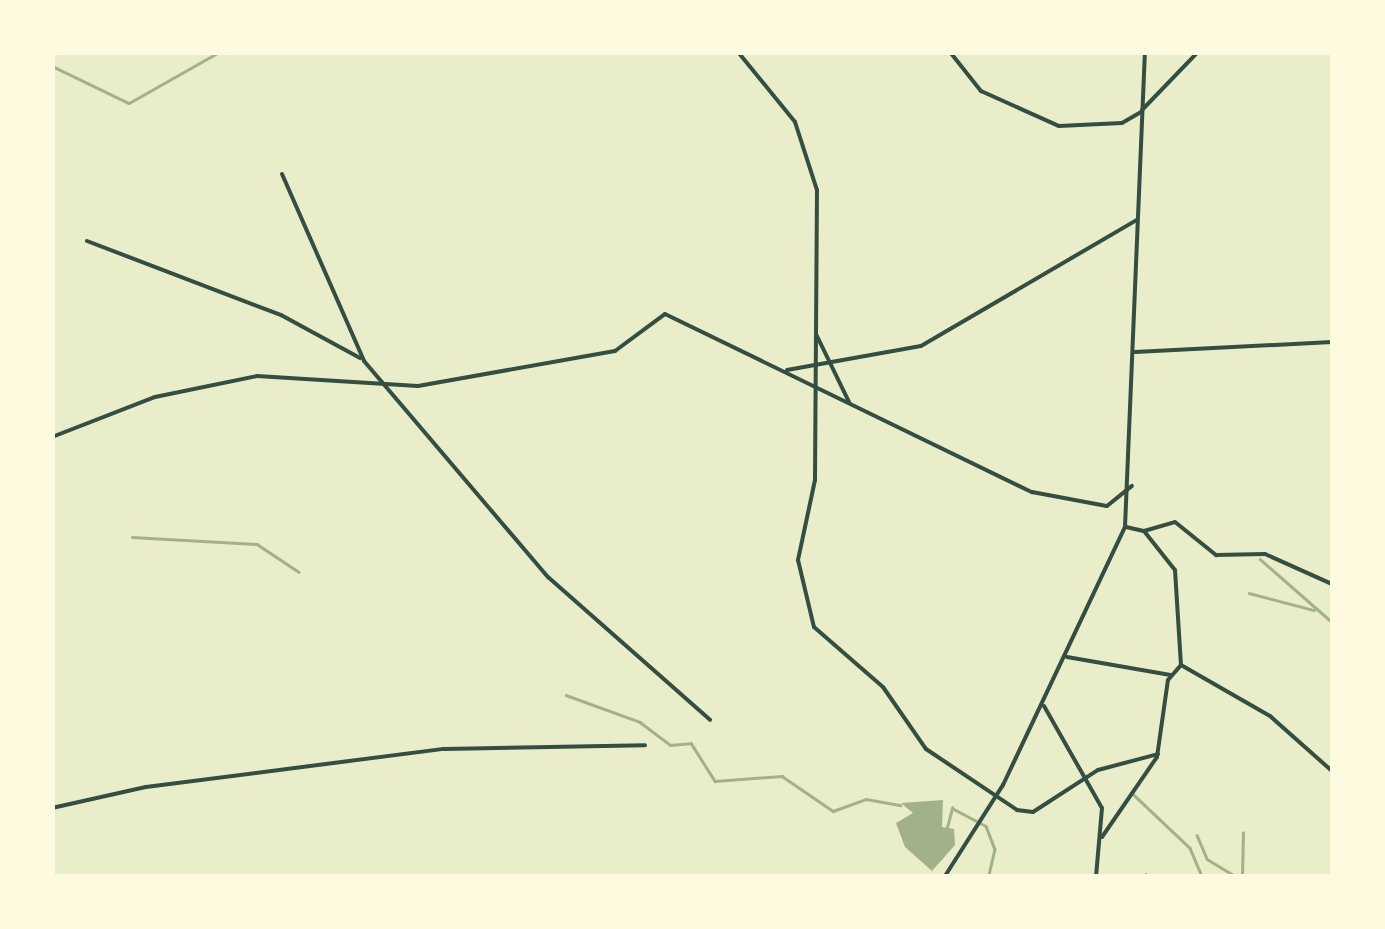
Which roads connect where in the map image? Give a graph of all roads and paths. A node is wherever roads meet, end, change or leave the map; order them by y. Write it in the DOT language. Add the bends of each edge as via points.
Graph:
graph roads {
  1 [pos="738,52"];
  2 [pos="950,52"];
  3 [pos="1146,52"];
  4 [pos="1198,52"];
  5 [pos="1141,112"];
  6 [pos="282,174"];
  7 [pos="1137,220"];
  8 [pos="87,240"];
  9 [pos="814,328"];
  10 [pos="1332,342"];
  11 [pos="1134,352"];
  12 [pos="364,361"];
  13 [pos="832,366"];
  14 [pos="812,369"];
  15 [pos="782,370"];
  16 [pos="388,386"];
  17 [pos="817,388"];
  18 [pos="852,406"];
  19 [pos="52,436"];
  20 [pos="1132,486"];
  21 [pos="1125,527"];
  22 [pos="1144,531"];
  23 [pos="1332,584"];
  24 [pos="1067,657"];
  25 [pos="1181,665"];
  26 [pos="1170,675"];
  27 [pos="1044,706"];
  28 [pos="710,720"];
  29 [pos="645,745"];
  30 [pos="1158,754"];
  31 [pos="1332,771"];
  32 [pos="1088,777"];
  33 [pos="997,796"];
  34 [pos="52,808"];
  35 [pos="1102,838"];
  36 [pos="945,876"];
  37 [pos="1096,876"];
  1 -- 9 [label="street" via="808,148 816,190"];
  2 -- 5 [label="street" via="981,91 1059,126 1122,122"];
  3 -- 5 [label="street"];
  4 -- 5 [label="street"];
  5 -- 7 [label="street"];
  6 -- 12 [label="street"];
  7 -- 11 [label="street"];
  7 -- 13 [label="street" via="921,346"];
  8 -- 12 [label="street" via="281,315"];
  9 -- 13 [label="street"];
  9 -- 14 [label="street"];
  10 -- 11 [label="street"];
  11 -- 20 [label="street"];
  12 -- 16 [label="street"];
  13 -- 14 [label="street"];
  13 -- 18 [label="street"];
  14 -- 15 [label="street"];
  14 -- 17 [label="street"];
  15 -- 16 [label="street" via="665,314 614,351"];
  15 -- 17 [label="street"];
  16 -- 19 [label="street" via="257,376 155,398"];
  16 -- 28 [label="street" via="548,577"];
  17 -- 18 [label="street"];
  17 -- 33 [label="street" via="815,480 798,560 806,611 883,687 926,750"];
  18 -- 20 [label="street" via="1032,492 1107,506"];
  20 -- 21 [label="street"];
  21 -- 22 [label="street"];
  21 -- 24 [label="street"];
  22 -- 23 [label="street" via="1175,522 1216,554 1265,554"];
  22 -- 25 [label="street" via="1175,570"];
  24 -- 26 [label="street"];
  24 -- 27 [label="street"];
  25 -- 26 [label="street"];
  25 -- 31 [label="street" via="1270,716"];
  26 -- 30 [label="street"];
  27 -- 32 [label="street"];
  27 -- 33 [label="street"];
  29 -- 34 [label="street" via="444,749 146,787"];
  30 -- 32 [label="street"];
  30 -- 35 [label="street"];
  32 -- 33 [label="street" via="1033,812"];
  32 -- 35 [label="street" via="1102,808"];
  33 -- 36 [label="street"];
  35 -- 37 [label="street"];
}
